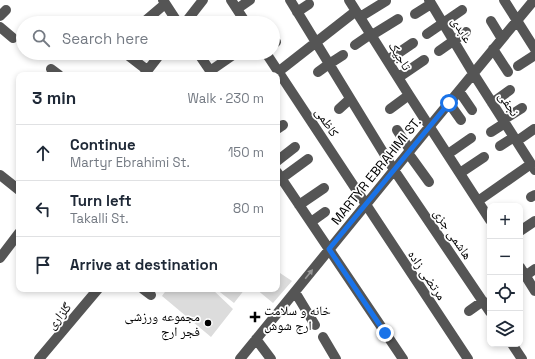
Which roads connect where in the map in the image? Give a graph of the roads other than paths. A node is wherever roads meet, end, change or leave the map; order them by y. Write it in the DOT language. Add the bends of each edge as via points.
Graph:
graph roads {
  1 [pos="203,0"];
  2 [pos="231,0"];
  3 [pos="250,0"];
  4 [pos="290,0"];
  5 [pos="350,0"];
  6 [pos="504,0"];
  7 [pos="534,0"];
  8 [pos="386,1"];
  9 [pos="429,1"];
  10 [pos="164,2"];
  11 [pos="309,4"];
  12 [pos="237,9"];
  13 [pos="462,10"];
  14 [pos="297,12"];
  15 [pos="358,14"];
  16 [pos="415,14"];
  17 [pos="150,16"];
  18 [pos="173,16"];
  19 [pos="190,16"];
  20 [pos="242,16"];
  21 [pos="398,19"];
  22 [pos="491,20"];
  23 [pos="517,20"];
  24 [pos="443,23"];
  25 [pos="0,27"];
  26 [pos="466,32"];
  27 [pos="371,34"];
  28 [pos="427,34"];
  29 [pos="13,38"];
  30 [pos="502,39"];
  31 [pos="453,41"];
  32 [pos="315,42"];
  33 [pos="413,43"];
  34 [pos="355,45"];
  35 [pos="493,49"];
  36 [pos="535,49"];
  37 [pos="438,50"];
  38 [pos="343,55"];
  39 [pos="535,55"];
  40 [pos="132,60"];
  41 [pos="155,60"];
  42 [pos="203,60"];
  43 [pos="228,60"];
  44 [pos="270,60"];
  45 [pos="388,60"];
  46 [pos="424,60"];
  47 [pos="329,64"];
  48 [pos="518,66"];
  49 [pos="144,72"];
  50 [pos="146,72"];
  51 [pos="211,72"];
  52 [pos="213,72"];
  53 [pos="278,72"];
  54 [pos="318,72"];
  55 [pos="508,72"];
  56 [pos="473,73"];
  57 [pos="280,75"];
  58 [pos="399,77"];
  59 [pos="510,90"];
  60 [pos="459,91"];
  61 [pos="409,95"];
  62 [pos="350,99"];
  63 [pos="449,103"];
  64 [pos="492,103"];
  65 [pos="390,108"];
  66 [pos="522,108"];
  67 [pos="339,109"];
  68 [pos="472,110"];
  69 [pos="461,120"];
  70 [pos="504,121"];
  71 [pos="430,126"];
  72 [pos="534,129"];
  73 [pos="397,130"];
  74 [pos="491,132"];
  75 [pos="471,138"];
  76 [pos="512,143"];
  77 [pos="295,147"];
  78 [pos="409,151"];
  79 [pos="448,154"];
  80 [pos="484,157"];
  81 [pos="280,159"];
  82 [pos="308,159"];
  83 [pos="532,161"];
  84 [pos="394,170"];
  85 [pos="460,173"];
  86 [pos="280,174"];
  87 [pos="0,175"];
  88 [pos="280,176"];
  89 [pos="429,182"];
  90 [pos="16,188"];
  91 [pos="324,188"];
  92 [pos="478,201"];
  93 [pos="299,205"];
  94 [pos="365,205"];
  95 [pos="325,212"];
  96 [pos="487,215"];
  97 [pos="535,221"];
  98 [pos="311,222"];
  99 [pos="523,229"];
  100 [pos="16,237"];
  101 [pos="329,249"];
  102 [pos="0,258"];
  103 [pos="535,269"];
  104 [pos="523,271"];
  105 [pos="535,291"];
  106 [pos="95,292"];
  107 [pos="295,292"];
  108 [pos="483,302"];
  109 [pos="469,311"];
  110 [pos="489,311"];
  111 [pos="315,325"];
  112 [pos="323,337"];
  113 [pos="256,339"];
  114 [pos="514,347"];
  115 [pos="39,359"];
  116 [pos="240,359"];
  117 [pos="271,359"];
  118 [pos="336,359"];
  119 [pos="403,359"];
  120 [pos="468,359"];
  121 [pos="522,359"];
  1 -- 19 [label="street"];
  2 -- 12 [label="street"];
  3 -- 12 [label="street"];
  4 -- 14 [label="street, هاشمی جزی"];
  5 -- 15 [label="street, تاجیک"];
  6 -- 23 [label="street"];
  7 -- 23 [label="street, MARTYR EBRAHIMI ST."];
  8 -- 15 [label="street"];
  9 -- 16 [label="street"];
  9 -- 24 [label="street, عابدی"];
  10 -- 17 [label="street"];
  10 -- 18 [label="street"];
  11 -- 14 [label="street"];
  12 -- 20 [label="street"];
  13 -- 24 [label="street"];
  14 -- 32 [label="street, هاشمی جزی"];
  15 -- 27 [label="street, تاجیک"];
  15 -- 32 [label="street"];
  21 -- 27 [label="street"];
  22 -- 30 [label="street"];
  23 -- 30 [label="street, MARTYR EBRAHIMI ST."];
  23 -- 36 [label="street"];
  24 -- 28 [label="street"];
  24 -- 31 [label="street, عابدی"];
  25 -- 29 [label="street"];
  26 -- 31 [label="street"];
  27 -- 34 [label="street"];
  27 -- 45 [label="street, تاجیک"];
  30 -- 35 [label="street, MARTYR EBRAHIMI ST."];
  31 -- 37 [label="street"];
  31 -- 56 [label="street, عابدی"];
  32 -- 47 [label="street, هاشمی جزی"];
  32 -- 53 [label="street"];
  33 -- 45 [label="street"];
  35 -- 55 [label="street"];
  35 -- 56 [label="street, MARTYR EBRAHIMI ST."];
  38 -- 47 [label="street"];
  39 -- 48 [label="street"];
  40 -- 49 [label="street"];
  41 -- 50 [label="street"];
  42 -- 51 [label="street"];
  43 -- 52 [label="street"];
  44 -- 53 [label="street, کاظمی"];
  45 -- 58 [label="street, تاجیک"];
  46 -- 58 [label="street"];
  47 -- 54 [label="street"];
  47 -- 62 [label="street, هاشمی جزی"];
  56 -- 60 [label="street, MARTYR EBRAHIMI ST."];
  56 -- 64 [label="street, نجفی"];
  57 -- 94 [label="street, کاظمی"];
  58 -- 61 [label="street, تاجیک"];
  59 -- 64 [label="street"];
  60 -- 63 [label="street, MARTYR EBRAHIMI ST."];
  60 -- 68 [label="street"];
  61 -- 65 [label="street"];
  61 -- 71 [label="street, تاجیک"];
  62 -- 67 [label="street"];
  62 -- 84 [label="street, هاشمی جزی"];
  63 -- 69 [label="street"];
  63 -- 71 [label="street, MARTYR EBRAHIMI ST."];
  64 -- 70 [label="street, نجفی"];
  66 -- 70 [label="street"];
  70 -- 74 [label="street"];
  70 -- 76 [label="street, نجفی"];
  71 -- 78 [label="street, MARTYR EBRAHIMI ST."];
  71 -- 79 [label="street, تاجیک"];
  72 -- 76 [label="street"];
  73 -- 78 [label="street"];
  75 -- 79 [label="street"];
  76 -- 83 [label="street, نجفی"];
  77 -- 81 [label="street"];
  78 -- 84 [label="street, MARTYR EBRAHIMI ST."];
  78 -- 89 [label="street"];
  79 -- 85 [label="street, تاجیک"];
  80 -- 85 [label="street"];
  82 -- 86 [label="street"];
  83 -- 92 [label="street"];
  84 -- 94 [label="street, MARTYR EBRAHIMI ST."];
  84 -- 108 [label="street, هاشمی جزی"];
  85 -- 92 [label="street, تاجیک"];
  87 -- 90 [label="street"];
  88 -- 93 [label="street"];
  91 -- 93 [label="street"];
  92 -- 96 [label="street, تاجیک"];
  93 -- 98 [label="street"];
  94 -- 101 [label="street, MARTYR EBRAHIMI ST."];
  94 -- 120 [label="street, مرتضی زاده"];
  95 -- 98 [label="street"];
  97 -- 99 [label="street"];
  98 -- 101 [label="street"];
  100 -- 102 [label="street"];
  107 -- 101 [label="street, MARTYR EBRAHIMI ST., one-way"];
  101 -- 119 [label="street"];
  103 -- 104 [label="street"];
  104 -- 105 [label="street"];
  106 -- 115 [label="street, گلزاری"];
  107 -- 111 [label="street"];
  107 -- 113 [label="street, MARTYR EBRAHIMI ST."];
  108 -- 109 [label="street"];
  108 -- 110 [label="street, هاشمی جزی"];
  112 -- 118 [label="street"];
  113 -- 116 [label="street, MARTYR EBRAHIMI ST."];
  113 -- 117 [label="street"];
  114 -- 121 [label="street"];
}
